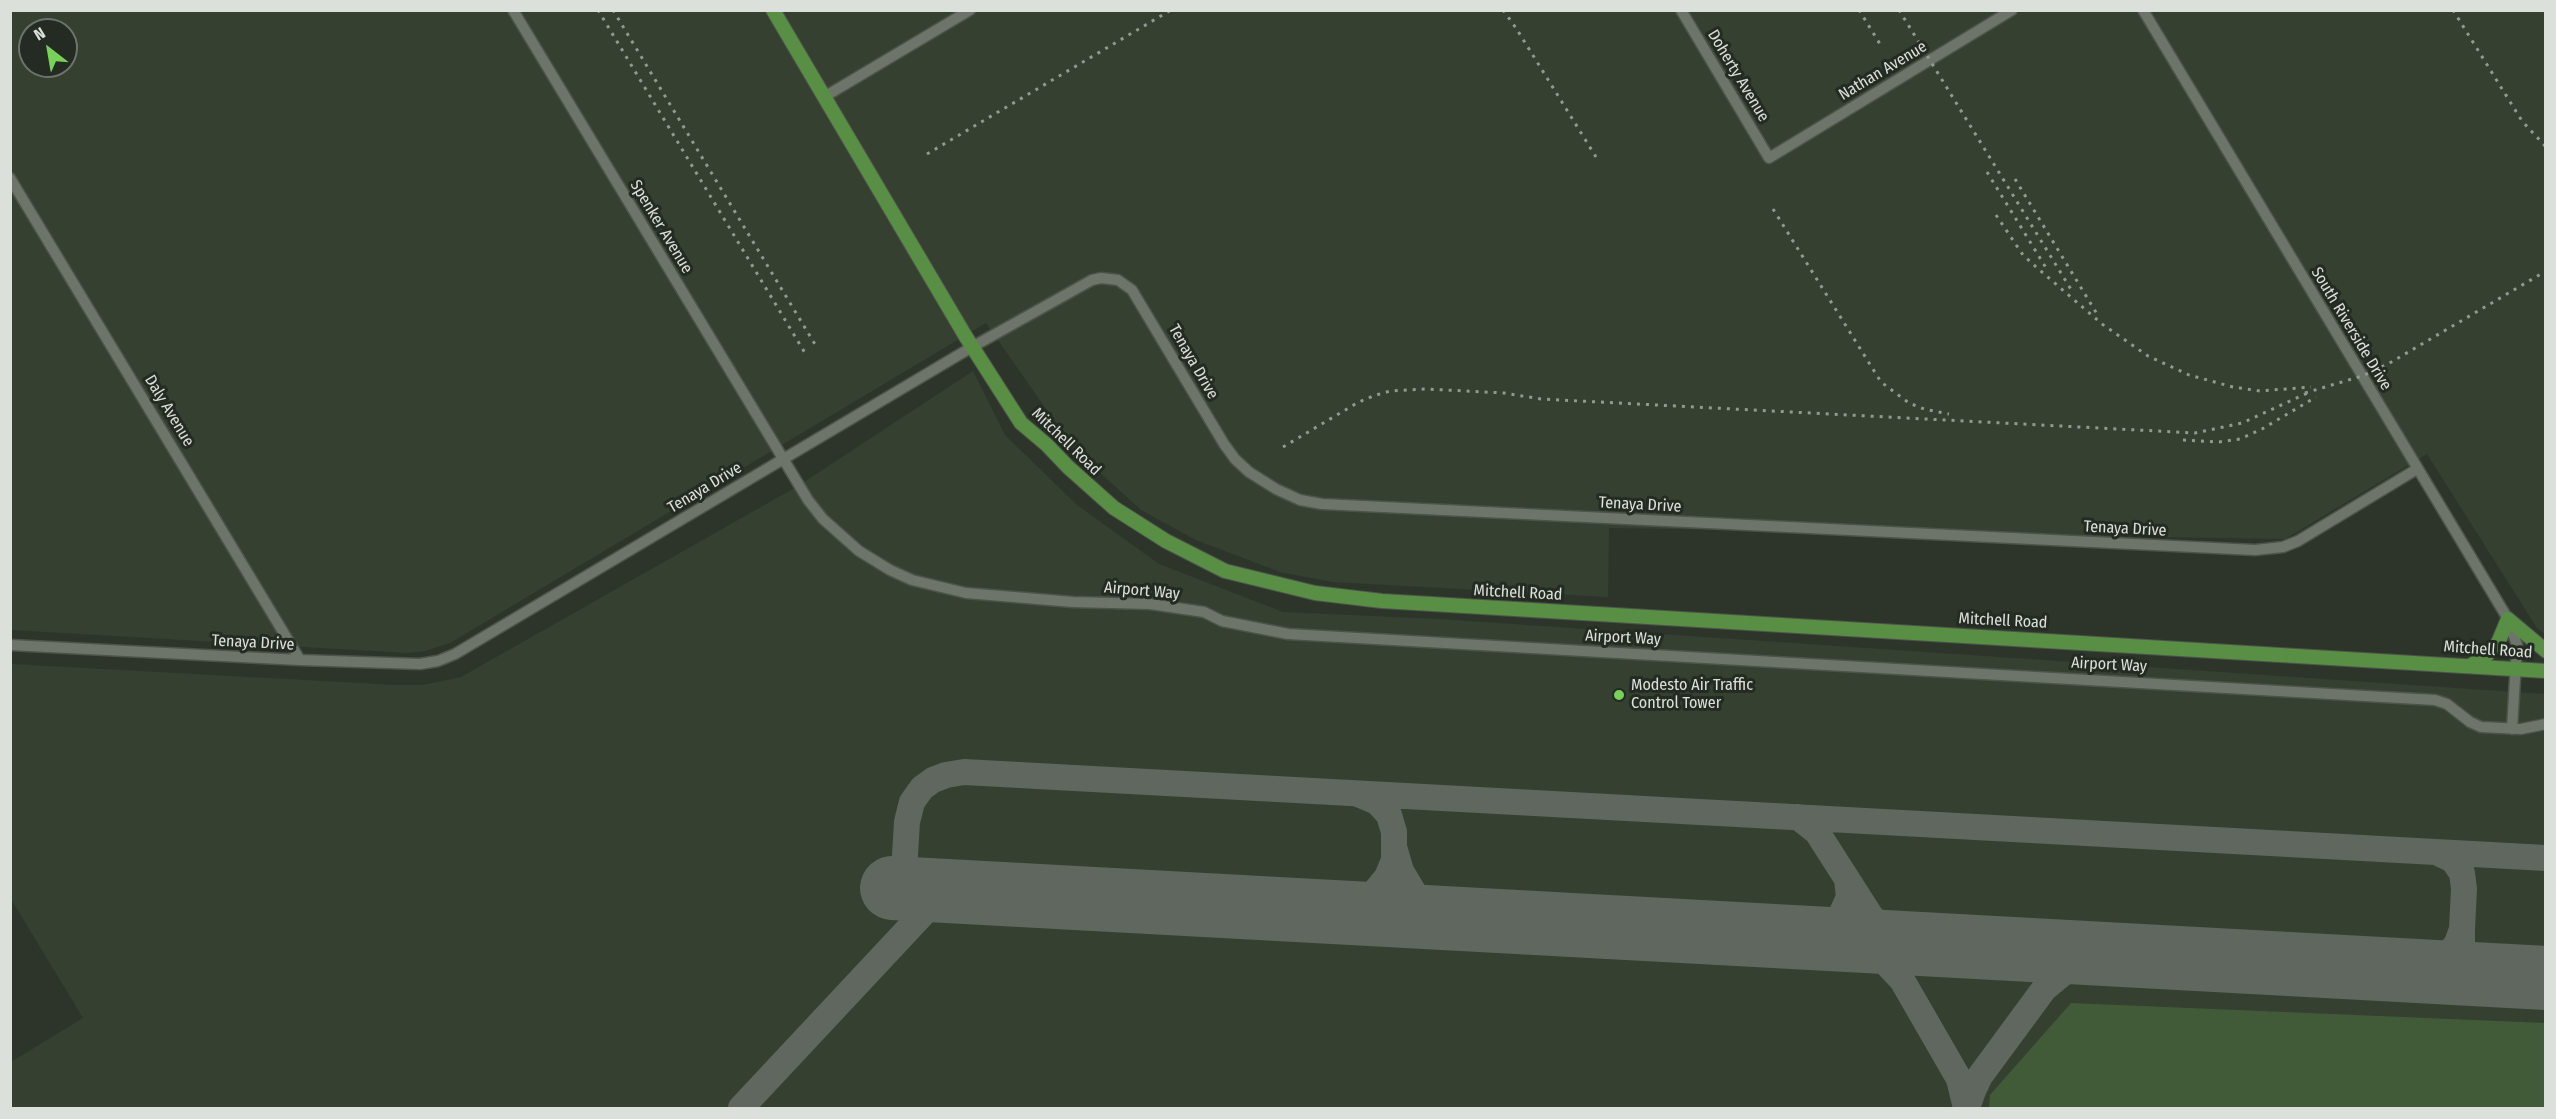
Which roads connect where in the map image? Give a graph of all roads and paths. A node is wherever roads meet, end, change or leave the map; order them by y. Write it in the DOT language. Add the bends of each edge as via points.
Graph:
graph roads {
  1 [pos="513,10"];
  2 [pos="773,10"];
  3 [pos="970,10"];
  4 [pos="1681,10"];
  5 [pos="2012,10"];
  6 [pos="2143,10"];
  7 [pos="824,97"];
  8 [pos="1769,158"];
  9 [pos="10,178"];
  10 [pos="972,348"];
  11 [pos="782,459"];
  12 [pos="2417,469"];
  13 [pos="2508,619"];
  14 [pos="10,645"];
  15 [pos="2546,651"];
  16 [pos="300,660"];
  17 [pos="2470,666"];
  18 [pos="2516,669"];
  19 [pos="2546,671"];
  20 [pos="2546,724"];
  21 [pos="2512,729"];
  1 -- 11 [label="street, Spenker Avenue"];
  2 -- 7 [label="main road, Mitchell Road"];
  3 -- 7 [label="street"];
  4 -- 8 [label="street, Doherty Avenue"];
  5 -- 8 [label="street, Nathan Avenue"];
  6 -- 12 [label="street, South Riverside Drive"];
  7 -- 10 [label="main road, Mitchell Road"];
  9 -- 16 [label="street, Daly Avenue"];
  10 -- 11 [label="street, Tenaya Drive"];
  10 -- 12 [label="street, Tenaya Drive" via="1092,280 1118,279 1136,296 1235,459 1276,489 1300,500 1322,504 2255,550 2298,541"];
  10 -- 17 [label="main road, Mitchell Road" via="1021,423 1114,508 1166,541 1225,571 1280,586 1351,599"];
  11 -- 16 [label="street, Tenaya Drive" via="455,654 420,664"];
  11 -- 21 [label="street, Airport Way" via="823,519 859,551 912,580 966,593 1150,604 1204,612 1231,624 1288,634 2435,700 2481,727"];
  12 -- 13 [label="street, South Riverside Drive"];
  13 -- 15 [label="main road"];
  13 -- 17 [label="main road" via="2498,643"];
  13 -- 18 [label="street, South Riverside Drive" via="2516,642"];
  14 -- 16 [label="street, Tenaya Drive"];
  17 -- 18 [label="main road, Mitchell Road"];
  18 -- 19 [label="main road, Mitchell Road"];
  18 -- 21 [label="street"];
  20 -- 21 [label="street, Airport Way"];
}
